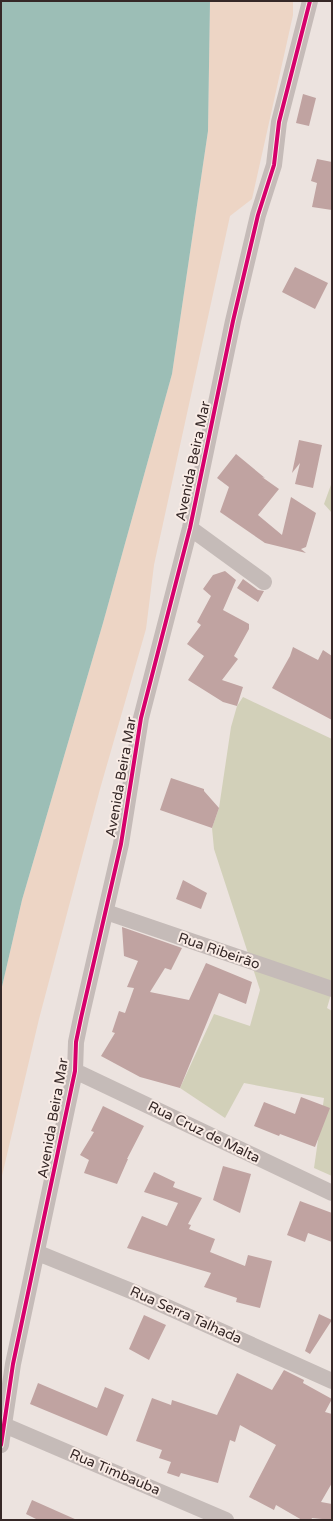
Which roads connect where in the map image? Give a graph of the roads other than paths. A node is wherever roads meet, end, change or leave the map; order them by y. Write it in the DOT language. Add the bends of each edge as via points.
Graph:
graph roads {
  1 [pos="310,1"];
  2 [pos="190,528"];
  3 [pos="264,582"];
  4 [pos="106,912"];
  5 [pos="332,989"];
  6 [pos="75,1071"];
  7 [pos="332,1193"];
  8 [pos="38,1253"];
  9 [pos="332,1381"];
  10 [pos="4,1425"];
  11 [pos="1,1444"];
  12 [pos="226,1520"];
  1 -- 2 [label="street, Avenida Beira Mar" via="280,122 274,165 258,215 233,321"];
  2 -- 3 [label="street"];
  2 -- 4 [label="street, Avenida Beira Mar" via="141,718 121,844"];
  4 -- 5 [label="street, Rua Ribeirão"];
  4 -- 6 [label="street, Avenida Beira Mar" via="76,1042"];
  6 -- 7 [label="street, Rua Cruz de Malta"];
  6 -- 8 [label="street, Avenida Beira Mar"];
  8 -- 9 [label="street, Rua Serra Talhada" via="136,1292"];
  8 -- 10 [label="street, Avenida Beira Mar" via="13,1364"];
  10 -- 11 [label="street, Avenida Beira Mar"];
  10 -- 12 [label="street, Rua Timbauba"];
}
